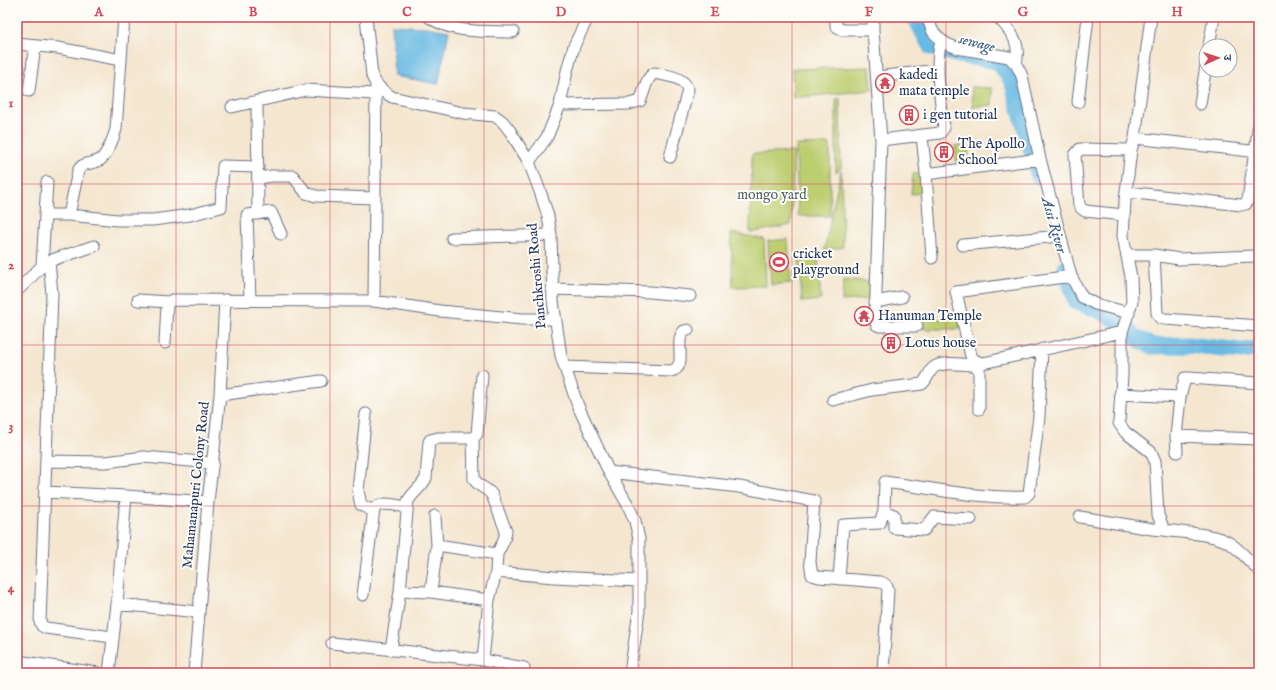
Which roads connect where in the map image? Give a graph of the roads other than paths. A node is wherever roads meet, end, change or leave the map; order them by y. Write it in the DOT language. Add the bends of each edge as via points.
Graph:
graph roads {
  1 [pos="124,17"];
  2 [pos="366,17"];
  3 [pos="429,17"];
  4 [pos="588,17"];
  5 [pos="836,17"];
  6 [pos="873,17"];
  7 [pos="927,17"];
  8 [pos="998,17"];
  9 [pos="1088,17"];
  10 [pos="1151,17"];
  11 [pos="1214,17"];
  12 [pos="873,30"];
  13 [pos="513,32"];
  14 [pos="1210,38"];
  15 [pos="941,40"];
  16 [pos="17,44"];
  17 [pos="35,46"];
  18 [pos="121,60"];
  19 [pos="1016,64"];
  20 [pos="938,70"];
  21 [pos="877,77"];
  22 [pos="1204,78"];
  23 [pos="375,89"];
  24 [pos="29,91"];
  25 [pos="257,101"];
  26 [pos="1078,102"];
  27 [pos="1200,104"];
  28 [pos="560,105"];
  29 [pos="232,107"];
  30 [pos="1259,124"];
  31 [pos="922,136"];
  32 [pos="1135,138"];
  33 [pos="882,140"];
  34 [pos="1131,150"];
  35 [pos="1257,152"];
  36 [pos="670,157"];
  37 [pos="1037,160"];
  38 [pos="529,162"];
  39 [pos="258,173"];
  40 [pos="926,174"];
  41 [pos="48,182"];
  42 [pos="1127,192"];
  43 [pos="374,198"];
  44 [pos="258,214"];
  45 [pos="45,215"];
  46 [pos="69,215"];
  47 [pos="1124,215"];
  48 [pos="281,234"];
  49 [pos="551,235"];
  50 [pos="1058,237"];
  51 [pos="452,238"];
  52 [pos="963,245"];
  53 [pos="94,246"];
  54 [pos="1154,255"];
  55 [pos="1128,256"];
  56 [pos="1254,256"];
  57 [pos="932,258"];
  58 [pos="45,264"];
  59 [pos="1069,277"];
  60 [pos="552,289"];
  61 [pos="17,291"];
  62 [pos="690,296"];
  63 [pos="902,297"];
  64 [pos="138,300"];
  65 [pos="225,300"];
  66 [pos="250,300"];
  67 [pos="374,301"];
  68 [pos="169,302"];
  69 [pos="875,302"];
  70 [pos="554,319"];
  71 [pos="1125,323"];
  72 [pos="917,326"];
  73 [pos="1259,326"];
  74 [pos="688,330"];
  75 [pos="165,343"];
  76 [pos="1042,349"];
  77 [pos="979,364"];
  78 [pos="565,367"];
  79 [pos="482,375"];
  80 [pos="321,381"];
  81 [pos="1259,383"];
  82 [pos="1120,394"];
  83 [pos="220,395"];
  84 [pos="1180,397"];
  85 [pos="833,400"];
  86 [pos="979,409"];
  87 [pos="366,414"];
  88 [pos="1176,436"];
  89 [pos="473,438"];
  90 [pos="1259,439"];
  91 [pos="1177,452"];
  92 [pos="46,461"];
  93 [pos="213,463"];
  94 [pos="609,472"];
  95 [pos="45,492"];
  96 [pos="126,496"];
  97 [pos="208,502"];
  98 [pos="407,507"];
  99 [pos="373,511"];
  100 [pos="884,511"];
  101 [pos="435,516"];
  102 [pos="1080,517"];
  103 [pos="971,519"];
  104 [pos="1164,530"];
  105 [pos="437,545"];
  106 [pos="497,554"];
  107 [pos="1259,570"];
  108 [pos="496,572"];
  109 [pos="839,579"];
  110 [pos="639,581"];
  111 [pos="400,591"];
  112 [pos="432,592"];
  113 [pos="363,595"];
  114 [pos="489,600"];
  115 [pos="117,604"];
  116 [pos="199,612"];
  117 [pos="112,637"];
  118 [pos="332,643"];
  119 [pos="391,650"];
  120 [pos="483,660"];
  121 [pos="17,661"];
  122 [pos="524,668"];
  123 [pos="98,673"];
  124 [pos="109,673"];
  125 [pos="194,673"];
  126 [pos="630,673"];
  127 [pos="883,673"];
  1 -- 18 [label="street"];
  2 -- 23 [label="street"];
  3 -- 13 [label="street" via="443,25 462,30"];
  4 -- 28 [label="street" via="574,46"];
  5 -- 12 [label="street" via="836,26 842,30"];
  6 -- 12 [label="street"];
  7 -- 15 [label="street" via="933,32"];
  8 -- 19 [label="street" via="1018,46"];
  9 -- 26 [label="street"];
  10 -- 32 [label="street"];
  11 -- 14 [label="street"];
  12 -- 21 [label="street"];
  15 -- 19 [label="street" via="957,48 1009,57"];
  15 -- 20 [label="street"];
  16 -- 17 [label="street"];
  17 -- 18 [label="street"];
  17 -- 24 [label="street"];
  18 -- 46 [label="street" via="114,138 100,160 80,167"];
  19 -- 37 [label="street" via="1022,76"];
  20 -- 21 [label="street"];
  20 -- 31 [label="street" via="944,128 940,133"];
  21 -- 33 [label="street"];
  22 -- 27 [label="street"];
  23 -- 25 [label="street" via="306,90"];
  23 -- 38 [label="street, Panchkroshi Road" via="392,97 464,113 495,116 510,131"];
  23 -- 43 [label="street"];
  25 -- 29 [label="street"];
  25 -- 39 [label="street"];
  28 -- 36 [label="street" via="629,104 640,101 648,78 655,73 682,80 688,90"];
  28 -- 38 [label="street" via="547,137"];
  30 -- 35 [label="street"];
  31 -- 33 [label="street"];
  31 -- 40 [label="street"];
  32 -- 34 [label="street"];
  32 -- 35 [label="street"];
  33 -- 69 [label="street"];
  34 -- 42 [label="street"];
  34 -- 47 [label="street" via="1080,149 1075,155 1081,208 1085,211"];
  35 -- 42 [label="street" via="1246,204 1241,206"];
  37 -- 40 [label="street"];
  37 -- 50 [label="street"];
  38 -- 49 [label="street, Panchkroshi Road" via="548,216"];
  39 -- 43 [label="street" via="293,176 306,193 316,196"];
  39 -- 44 [label="street"];
  39 -- 46 [label="street" via="223,166 221,207 190,215 132,221"];
  40 -- 57 [label="street"];
  41 -- 45 [label="street"];
  42 -- 47 [label="street"];
  43 -- 67 [label="street"];
  44 -- 48 [label="street" via="271,212"];
  44 -- 66 [label="street" via="247,215"];
  45 -- 46 [label="street"];
  45 -- 58 [label="street"];
  47 -- 55 [label="street" via="1123,236"];
  49 -- 51 [label="street"];
  49 -- 60 [label="street, Panchkroshi Road"];
  50 -- 52 [label="street"];
  50 -- 59 [label="street"];
  53 -- 58 [label="street"];
  54 -- 55 [label="street"];
  54 -- 56 [label="street" via="1179,259"];
  54 -- 73 [label="street" via="1157,313 1160,318"];
  55 -- 71 [label="street" via="1132,277 1132,302"];
  58 -- 61 [label="street"];
  58 -- 92 [label="street" via="52,294"];
  59 -- 71 [label="street" via="1085,299"];
  59 -- 77 [label="street" via="956,292 971,356"];
  60 -- 62 [label="street"];
  60 -- 70 [label="street, Panchkroshi Road"];
  63 -- 69 [label="street"];
  64 -- 68 [label="street"];
  65 -- 66 [label="street"];
  65 -- 68 [label="street"];
  65 -- 83 [label="street, Mahamanapuri Colony Road"];
  66 -- 67 [label="street"];
  67 -- 70 [label="street" via="522,319"];
  68 -- 75 [label="street" via="166,307"];
  69 -- 72 [label="street" via="877,325"];
  70 -- 78 [label="street, Panchkroshi Road"];
  71 -- 76 [label="street"];
  71 -- 82 [label="street"];
  74 -- 78 [label="street" via="680,337 679,365 676,370"];
  76 -- 77 [label="street"];
  76 -- 100 [label="street" via="1039,417 1028,496 971,494 885,482"];
  77 -- 85 [label="street" via="940,364 931,370 922,384 872,390"];
  77 -- 86 [label="street"];
  78 -- 94 [label="street, Panchkroshi Road" via="578,406"];
  79 -- 89 [label="street" via="478,432"];
  80 -- 83 [label="street"];
  81 -- 84 [label="street" via="1185,378"];
  82 -- 84 [label="street"];
  82 -- 104 [label="street" via="1120,426 1151,452 1155,461 1158,515"];
  83 -- 93 [label="street, Mahamanapuri Colony Road"];
  84 -- 88 [label="street"];
  87 -- 99 [label="street" via="358,499 362,506"];
  88 -- 90 [label="street"];
  88 -- 91 [label="street"];
  89 -- 98 [label="street" via="430,440 426,478 410,497"];
  89 -- 106 [label="street" via="474,479 477,484 490,491 505,528 504,540"];
  92 -- 93 [label="street" via="106,462 144,457"];
  92 -- 95 [label="street"];
  93 -- 97 [label="street, Mahamanapuri Colony Road"];
  94 -- 109 [label="street" via="739,487 814,501 810,572 813,576"];
  94 -- 110 [label="street, Panchkroshi Road" via="635,521 639,538"];
  95 -- 96 [label="street"];
  95 -- 117 [label="street" via="40,622 46,628"];
  96 -- 97 [label="street"];
  96 -- 115 [label="street"];
  97 -- 116 [label="street, Mahamanapuri Colony Road"];
  98 -- 99 [label="street" via="382,504 376,506"];
  98 -- 111 [label="street"];
  99 -- 113 [label="street"];
  100 -- 103 [label="street" via="894,515 894,528 924,530 934,517"];
  100 -- 109 [label="street" via="880,524 842,525"];
  101 -- 105 [label="street"];
  102 -- 104 [label="street"];
  104 -- 107 [label="street" via="1210,536 1225,541 1232,544"];
  105 -- 106 [label="street"];
  105 -- 112 [label="street"];
  106 -- 108 [label="street"];
  108 -- 110 [label="street"];
  108 -- 114 [label="street"];
  109 -- 127 [label="street" via="880,582 887,586"];
  110 -- 126 [label="street, Panchkroshi Road" via="639,611"];
  111 -- 112 [label="street"];
  111 -- 119 [label="street"];
  112 -- 114 [label="street"];
  114 -- 120 [label="street"];
  115 -- 116 [label="street"];
  115 -- 117 [label="street"];
  116 -- 125 [label="street, Mahamanapuri Colony Road"];
  117 -- 124 [label="street"];
  118 -- 119 [label="street"];
  119 -- 120 [label="street"];
  120 -- 122 [label="street"];
  121 -- 123 [label="street"];
}
